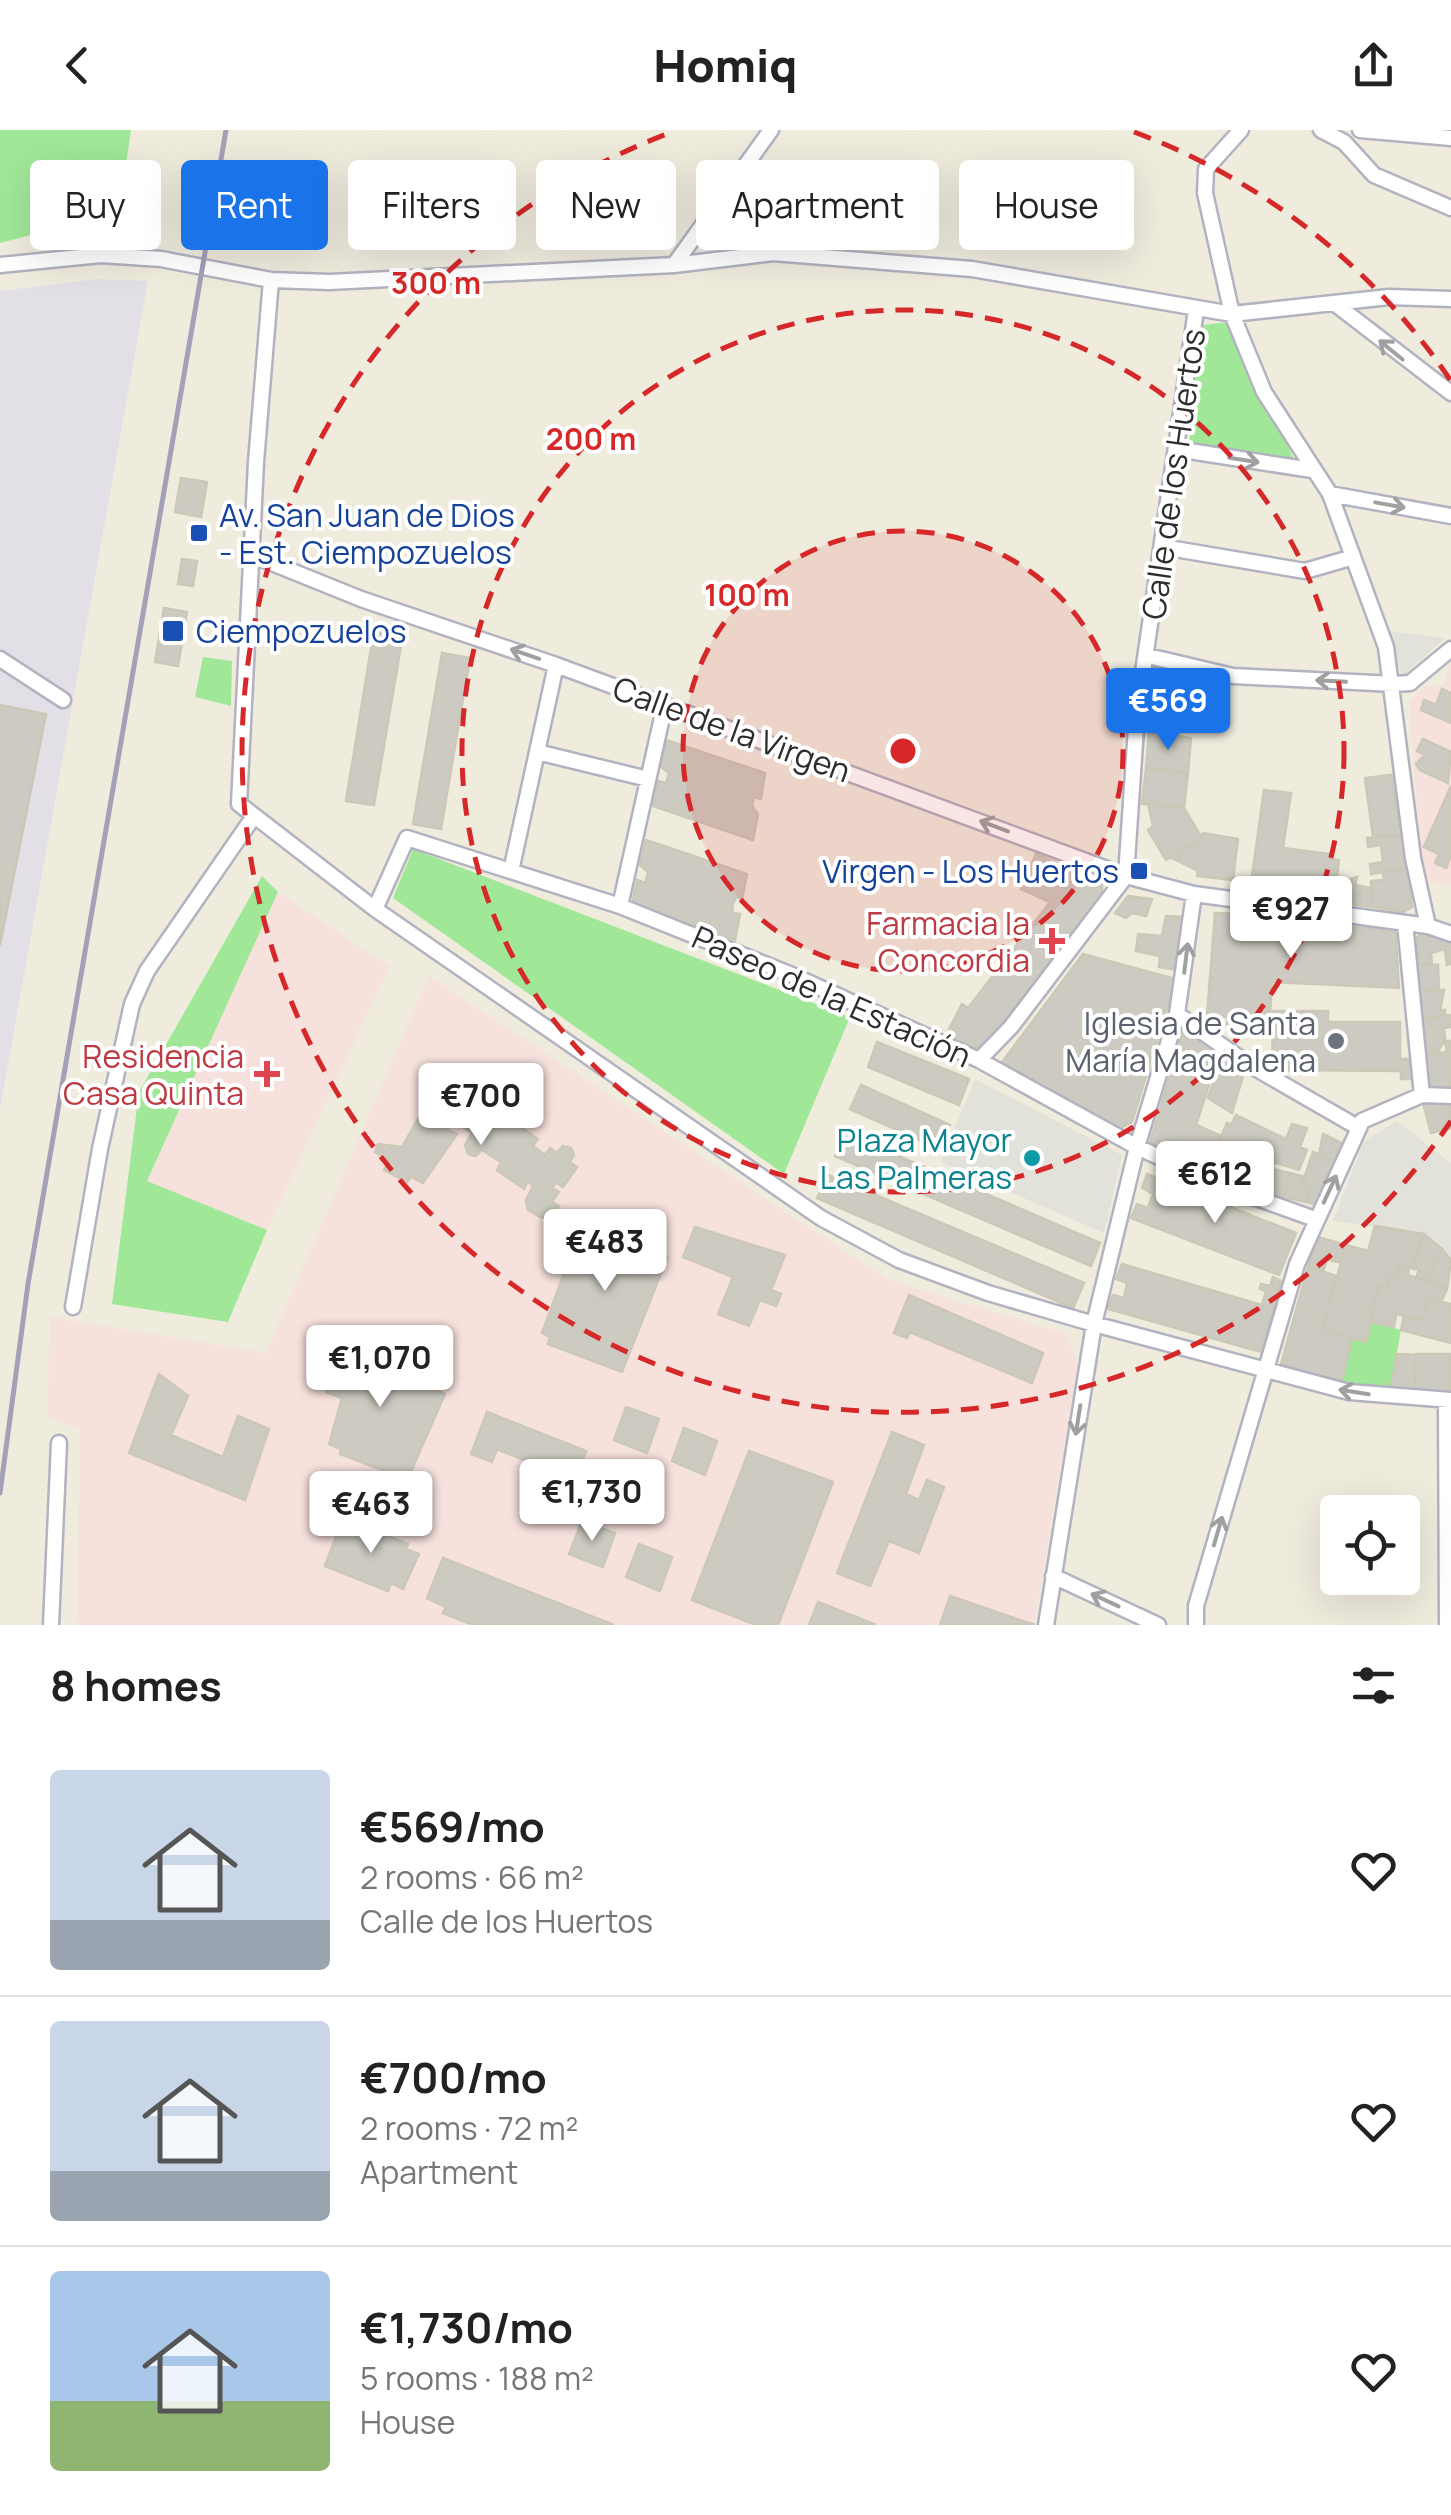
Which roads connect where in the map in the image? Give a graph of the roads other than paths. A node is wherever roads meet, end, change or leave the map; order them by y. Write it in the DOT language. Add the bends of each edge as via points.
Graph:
graph roads {
  1 [pos="771,130"];
  2 [pos="1241,130"];
  3 [pos="1321,130"];
  4 [pos="1360,130"];
  5 [pos="1451,138"];
  6 [pos="1451,208"];
  7 [pos="0,265"];
  8 [pos="674,265"];
  9 [pos="271,280"];
  10 [pos="1450,298"];
  11 [pos="1334,303"];
  12 [pos="1196,310"];
  13 [pos="1232,314"];
  14 [pos="1451,393"];
  15 [pos="1176,449"];
  16 [pos="1312,470"];
  17 [pos="1330,494"];
  18 [pos="1451,516"];
  19 [pos="1163,547"];
  20 [pos="252,554"];
  21 [pos="1350,558"];
  22 [pos="1451,649"];
  23 [pos="1148,656"];
  24 [pos="0,659"];
  25 [pos="556,665"];
  26 [pos="1394,684"];
  27 [pos="63,700"];
  28 [pos="665,704"];
  29 [pos="537,752"];
  30 [pos="648,780"];
  31 [pos="254,816"];
  32 [pos="511,871"];
  33 [pos="1126,876"];
  34 [pos="1194,894"];
  35 [pos="620,906"];
  36 [pos="375,910"];
  37 [pos="1405,923"];
  38 [pos="1428,926"];
  39 [pos="1451,934"];
  40 [pos="1178,1014"];
  41 [pos="979,1060"];
  42 [pos="1422,1095"];
  43 [pos="1451,1096"];
  44 [pos="1361,1124"];
  45 [pos="1137,1148"];
  46 [pos="1315,1219"];
  47 [pos="72,1307"];
  48 [pos="1094,1324"];
  49 [pos="1264,1371"];
  50 [pos="1448,1400"];
  51 [pos="60,1443"];
  52 [pos="1053,1576"];
  53 [pos="51,1625"];
  54 [pos="1046,1625"];
  55 [pos="1158,1625"];
  56 [pos="1196,1625"];
  57 [pos="1447,1625"];
  1 -- 8 [label="street"];
  2 -- 13 [label="street" via="1206,169 1205,193"];
  3 -- 6 [label="street" via="1344,142 1374,175"];
  4 -- 5 [label="street"];
  7 -- 9 [label="street" via="101,255"];
  8 -- 9 [label="street"];
  8 -- 12 [label="street" via="773,253 972,269"];
  9 -- 20 [label="street"];
  10 -- 11 [label="street"];
  11 -- 13 [label="street"];
  14 -- 11 [label="street, one-way"];
  12 -- 13 [label="street"];
  12 -- 15 [label="street, Calle de los Huertos"];
  13 -- 16 [label="street" via="1264,392"];
  15 -- 16 [label="street, one-way"];
  15 -- 19 [label="street, Calle de los Huertos"];
  16 -- 17 [label="street"];
  17 -- 18 [label="street, one-way"];
  17 -- 21 [label="street"];
  19 -- 21 [label="street" via="1305,571"];
  19 -- 23 [label="street, Calle de los Huertos"];
  25 -- 20 [label="street, Calle de la Virgen, one-way"];
  20 -- 31 [label="street" via="239,804"];
  21 -- 26 [label="street"];
  22 -- 26 [label="street" via="1410,683"];
  26 -- 23 [label="street, one-way" via="1233,676"];
  23 -- 33 [label="street, Calle de los Huertos" via="1129,776"];
  24 -- 27 [label="street"];
  25 -- 28 [label="street, Calle de la Virgen"];
  25 -- 29 [label="street"];
  26 -- 38 [label="street" via="1413,858"];
  28 -- 30 [label="street"];
  33 -- 28 [label="street, Calle de la Virgen, one-way"];
  29 -- 30 [label="street"];
  29 -- 32 [label="street"];
  30 -- 35 [label="street"];
  31 -- 36 [label="street"];
  31 -- 47 [label="street" via="132,1004"];
  32 -- 35 [label="street, Paseo de la Estación"];
  32 -- 36 [label="street, Paseo de la Estación" via="407,838"];
  33 -- 34 [label="street, Calle de la Virgen"];
  33 -- 41 [label="street" via="1012,1028"];
  34 -- 37 [label="street, Calle de la Virgen"];
  40 -- 34 [label="street, one-way"];
  35 -- 41 [label="street, Paseo de la Estación"];
  36 -- 48 [label="street" via="820,1218 899,1260"];
  37 -- 38 [label="street, Calle de la Virgen"];
  37 -- 42 [label="street"];
  38 -- 39 [label="street, Calle de la Virgen"];
  40 -- 44 [label="street" via="1248,1064"];
  40 -- 45 [label="street"];
  41 -- 45 [label="street, Paseo de la Estación"];
  42 -- 43 [label="street"];
  42 -- 44 [label="street"];
  46 -- 44 [label="street, one-way"];
  45 -- 46 [label="street, Paseo de la Estación"];
  45 -- 48 [label="street"];
  46 -- 49 [label="street"];
  48 -- 49 [label="street"];
  48 -- 52 [label="street, one-way"];
  50 -- 49 [label="street, one-way" via="1349,1392"];
  56 -- 49 [label="street, one-way"];
  50 -- 57 [label="street"];
  51 -- 53 [label="street"];
  52 -- 54 [label="street"];
  55 -- 52 [label="street, one-way"];
}
